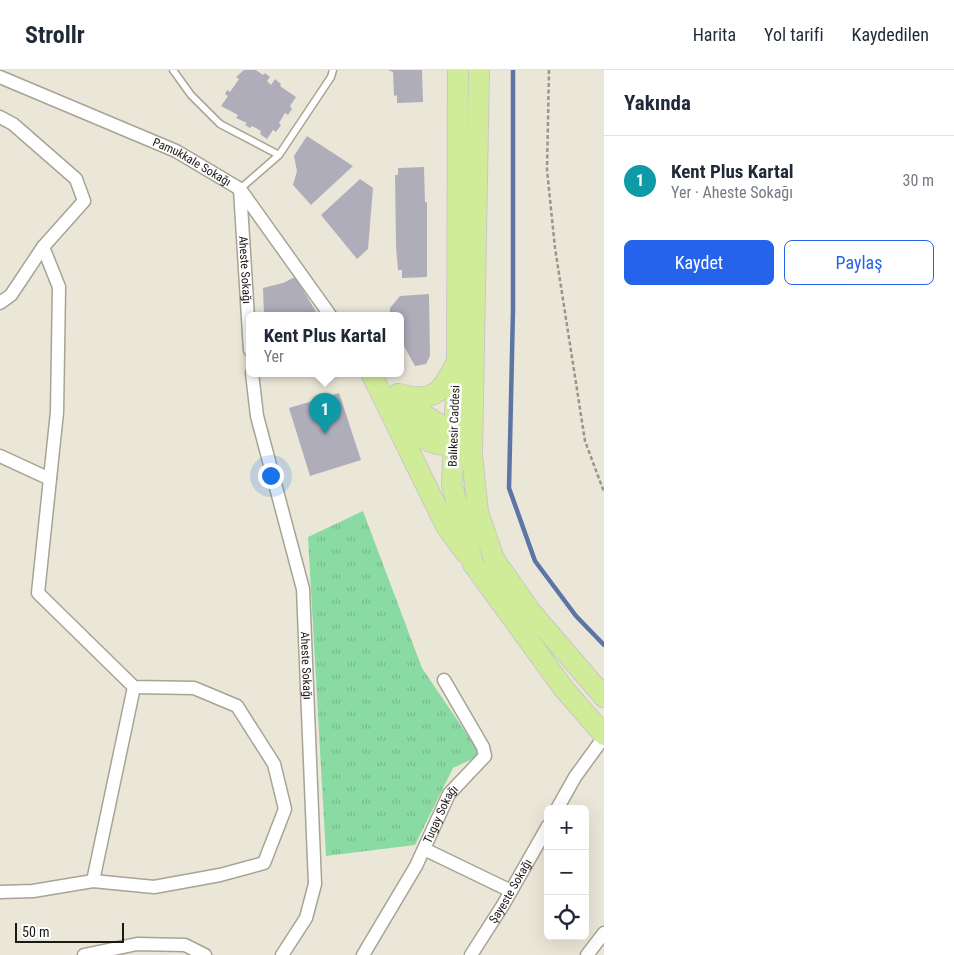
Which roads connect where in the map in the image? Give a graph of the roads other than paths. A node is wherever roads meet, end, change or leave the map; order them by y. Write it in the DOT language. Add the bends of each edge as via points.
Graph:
graph roads {
  1 [pos="173,70"];
  2 [pos="333,70"];
  3 [pos="458,70"];
  4 [pos="479,70"];
  5 [pos="0,77"];
  6 [pos="0,117"];
  7 [pos="280,155"];
  8 [pos="240,190"];
  9 [pos="43,247"];
  10 [pos="0,303"];
  11 [pos="248,312"];
  12 [pos="328,312"];
  13 [pos="458,361"];
  14 [pos="252,377"];
  15 [pos="375,377"];
  16 [pos="394,402"];
  17 [pos="461,437"];
  18 [pos="0,456"];
  19 [pos="50,479"];
  20 [pos="473,564"];
  21 [pos="444,680"];
  22 [pos="134,687"];
  23 [pos="604,697"];
  24 [pos="604,736"];
  25 [pos="559,805"];
  26 [pos="544,833"];
  27 [pos="424,849"];
  28 [pos="93,881"];
  29 [pos="511,891"];
  30 [pos="0,892"];
  31 [pos="604,933"];
  32 [pos="89,955"];
  33 [pos="205,955"];
  34 [pos="282,955"];
  35 [pos="363,955"];
  36 [pos="471,955"];
  37 [pos="587,955"];
  1 -- 7 [label="lane" via="220,124"];
  2 -- 7 [label="lane"];
  3 -- 13 [label="main road, Balıkesir Caddesi"];
  4 -- 17 [label="main road, Balıkesir Caddesi"];
  5 -- 8 [label="street, Pamukkale Sokağı" via="176,151"];
  6 -- 9 [label="street" via="13,124 76,179 84,201"];
  7 -- 8 [label="lane"];
  8 -- 11 [label="street, Aheste Sokağı"];
  8 -- 12 [label="street, Pamukkale Sokağı"];
  9 -- 10 [label="street" via="10,295"];
  9 -- 19 [label="street" via="59,287 57,412"];
  13 -- 16 [label="main road" via="446,384 436,394"];
  13 -- 17 [label="main road, Balıkesir Caddesi"];
  14 -- 34 [label="street, Aheste Sokağı" via="257,416 303,589 315,884 306,918"];
  15 -- 16 [label="main road"];
  16 -- 17 [label="main road"];
  16 -- 20 [label="main road" via="446,526"];
  17 -- 20 [label="main road, Balıkesir Caddesi" via="452,485"];
  17 -- 23 [label="main road, Balıkesir Caddesi" via="472,455 478,512 494,559 531,612"];
  18 -- 19 [label="street"];
  19 -- 22 [label="street" via="38,593"];
  20 -- 24 [label="main road, Balıkesir Caddesi" via="564,689"];
  21 -- 27 [label="street, Tugay Sokağı" via="486,756 449,794"];
  22 -- 28 [label="street"];
  22 -- 28 [label="street" via="194,688 237,706 274,764 286,809 264,863 220,876 154,886"];
  24 -- 25 [label="street"];
  26 -- 29 [label="street, Şayeste Sokağı"];
  27 -- 29 [label="street"];
  27 -- 35 [label="street, Tugay Sokağı"];
  28 -- 30 [label="street" via="33,891"];
  29 -- 36 [label="street, Şayeste Sokağı"];
  31 -- 37 [label="street"];
  32 -- 33 [label="street" via="137,944 185,945"];
}
